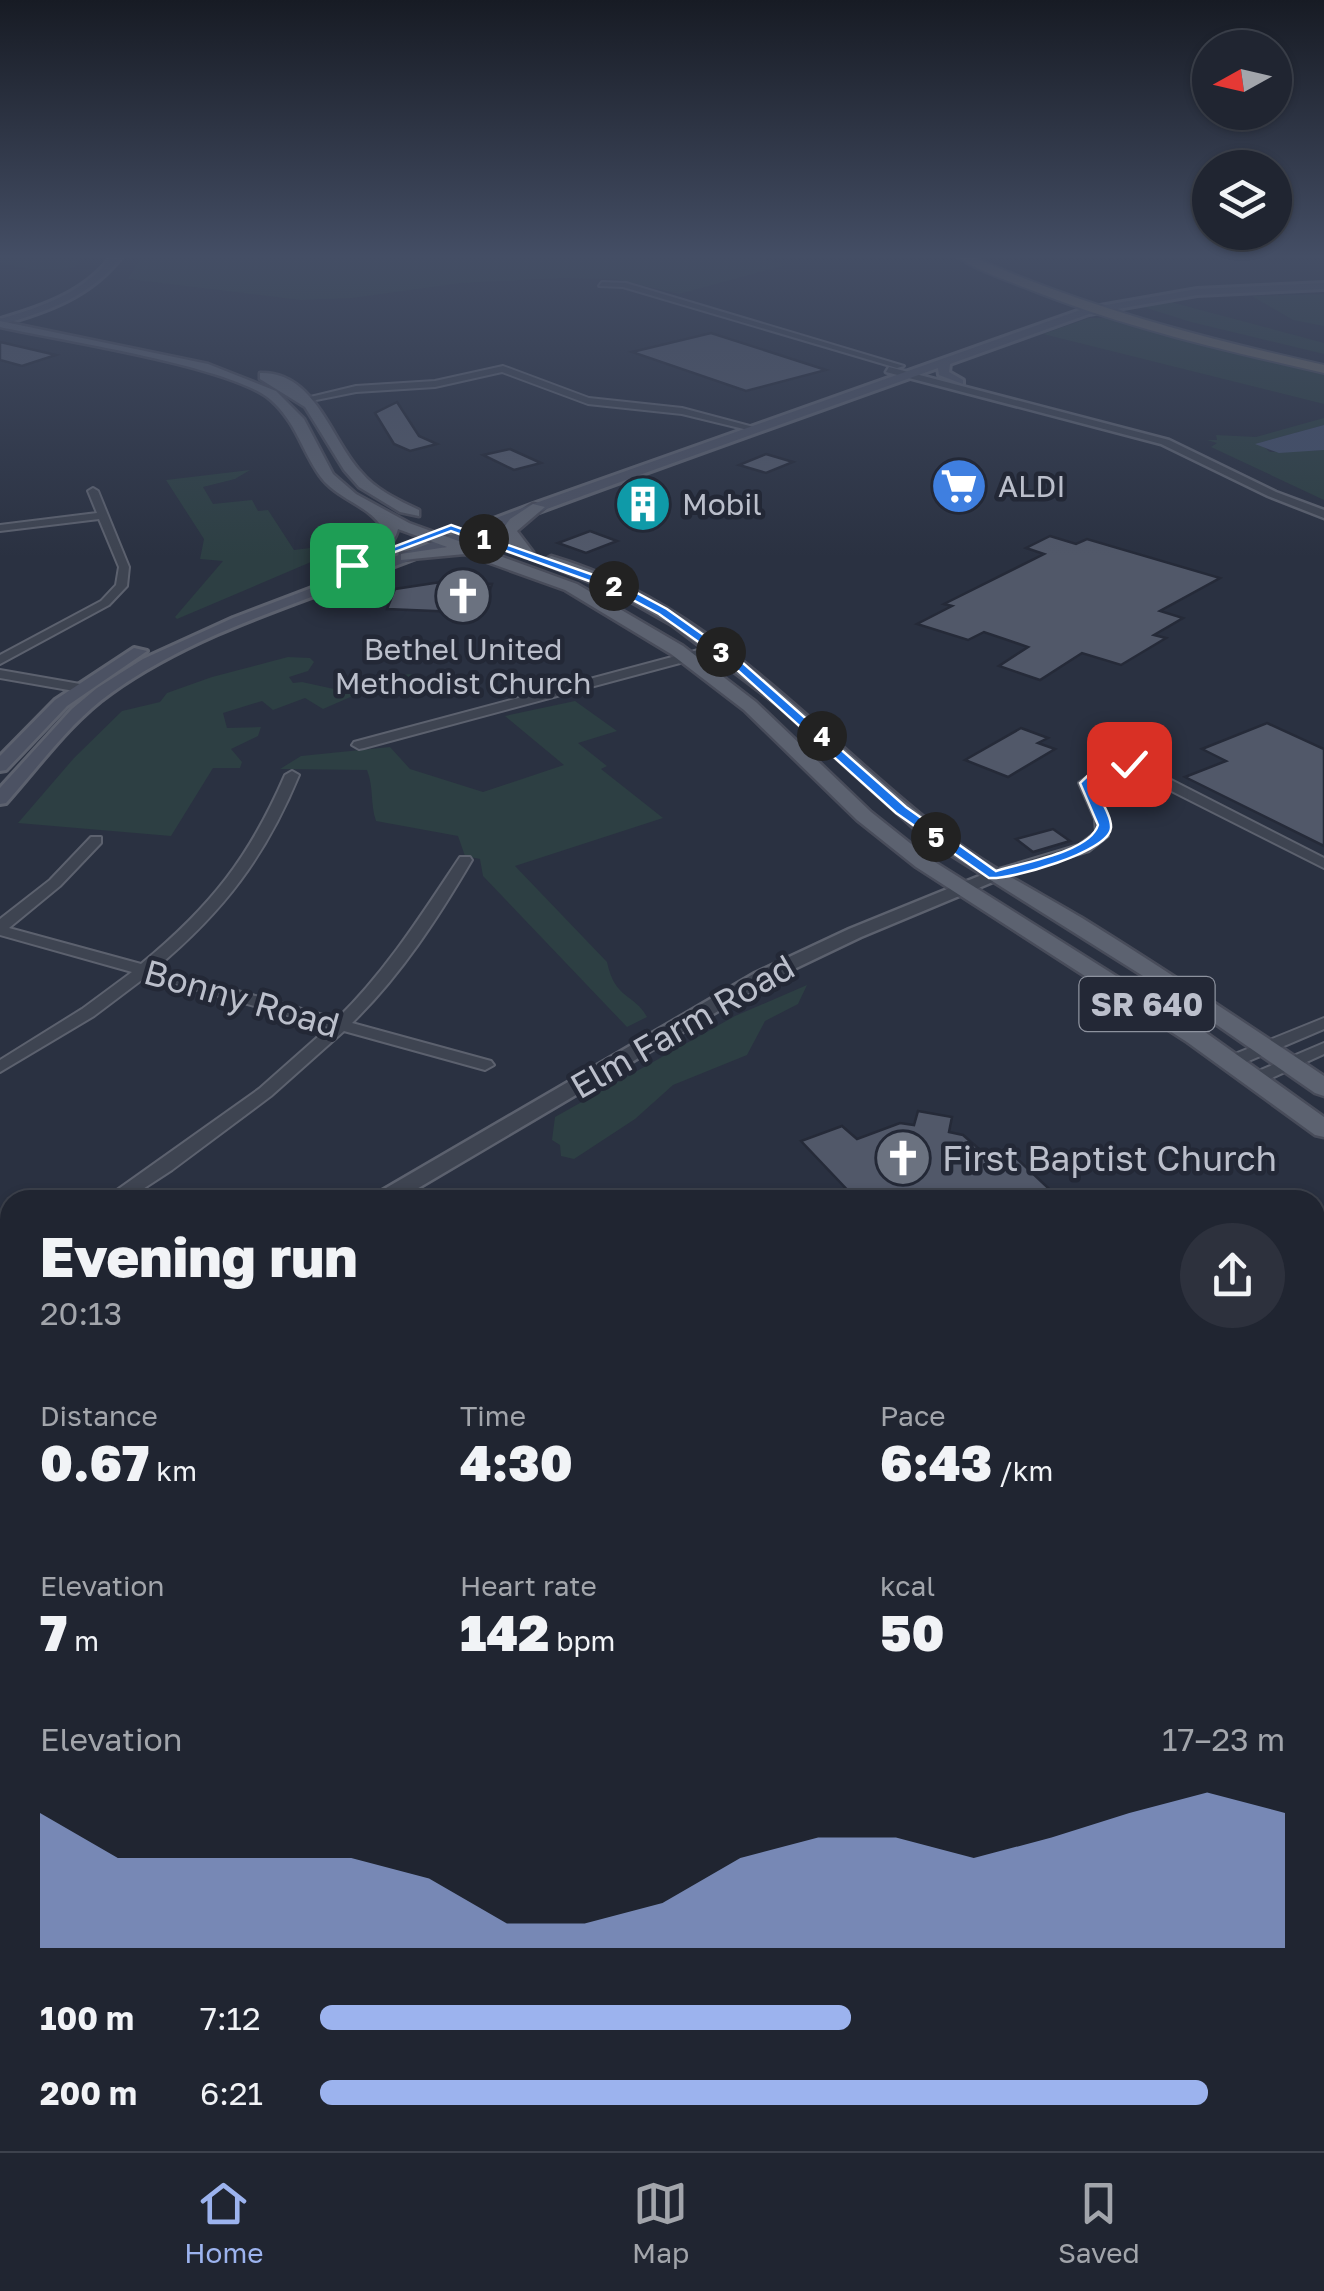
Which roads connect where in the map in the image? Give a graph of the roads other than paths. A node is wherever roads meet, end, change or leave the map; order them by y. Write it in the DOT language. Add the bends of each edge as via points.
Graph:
graph roads {
  1 [pos="159,356"];
  2 [pos="193,356"];
  3 [pos="852,356"];
  4 [pos="855,356"];
  5 [pos="940,356"];
  6 [pos="955,356"];
  7 [pos="1293,356"];
  8 [pos="945,360"];
  9 [pos="1324,365"];
  10 [pos="902,371"];
  11 [pos="959,382"];
  12 [pos="306,399"];
  13 [pos="281,402"];
  14 [pos="743,428"];
  15 [pos="1180,438"];
  16 [pos="1166,442"];
  17 [pos="93,491"];
  18 [pos="1324,504"];
  19 [pos="538,507"];
  20 [pos="1324,514"];
  21 [pos="102,515"];
  22 [pos="384,518"];
  23 [pos="0,528"];
  24 [pos="449,534"];
  25 [pos="479,552"];
  26 [pos="525,552"];
  27 [pos="406,556"];
  28 [pos="352,565"];
  29 [pos="717,649"];
  30 [pos="688,658"];
  31 [pos="0,660"];
  32 [pos="0,674"];
  33 [pos="80,688"];
  34 [pos="358,744"];
  35 [pos="0,766"];
  36 [pos="292,775"];
  37 [pos="0,799"];
  38 [pos="96,840"];
  39 [pos="465,860"];
  40 [pos="1324,864"];
  41 [pos="994,876"];
  42 [pos="964,888"];
  43 [pos="0,929"];
  44 [pos="141,970"];
  45 [pos="1324,1024"];
  46 [pos="342,1026"];
  47 [pos="1265,1048"];
  48 [pos="1324,1048"];
  49 [pos="1232,1062"];
  50 [pos="1289,1064"];
  51 [pos="485,1065"];
  52 [pos="0,1067"];
  53 [pos="1255,1079"];
  54 [pos="1324,1088"];
  55 [pos="1324,1129"];
  56 [pos="128,1190"];
  57 [pos="399,1190"];
  1 -- 13 [label="main road, SR 640" via="246,381"];
  2 -- 12 [label="main road, SR 640" via="268,377"];
  3 -- 10 [label="street"];
  4 -- 10 [label="street"];
  5 -- 10 [label="main road"];
  6 -- 8 [label="main road"];
  7 -- 9 [label="highway"];
  8 -- 10 [label="main road"];
  8 -- 11 [label="main road" via="943,372"];
  10 -- 11 [label="street"];
  10 -- 14 [label="main road"];
  10 -- 16 [label="street"];
  11 -- 15 [label="street"];
  12 -- 13 [label="street"];
  12 -- 14 [label="street" via="503,370 588,401"];
  12 -- 24 [label="main road, SR 640" via="366,485"];
  13 -- 22 [label="main road, SR 640" via="327,476"];
  14 -- 19 [label="main road"];
  14 -- 24 [label="main road"];
  15 -- 16 [label="street"];
  15 -- 18 [label="street"];
  16 -- 20 [label="street"];
  17 -- 21 [label="street"];
  19 -- 24 [label="main road"];
  19 -- 26 [label="main road" via="510,532"];
  21 -- 23 [label="street"];
  21 -- 31 [label="street" via="124,567 116,595"];
  22 -- 24 [label="main road, SR 640"];
  22 -- 28 [label="main road" via="388,541"];
  24 -- 25 [label="main road, SR 640"];
  24 -- 26 [label="main road, SR 640"];
  24 -- 27 [label="main road"];
  24 -- 28 [label="main road"];
  25 -- 27 [label="main road"];
  25 -- 30 [label="main road, SR 640" via="571,587"];
  26 -- 29 [label="main road, SR 640" via="636,596"];
  27 -- 37 [label="main road" via="148,662 78,713"];
  28 -- 33 [label="main road" via="161,640"];
  29 -- 30 [label="street"];
  29 -- 41 [label="main road, SR 640" via="901,810"];
  30 -- 34 [label="street"];
  30 -- 42 [label="main road, SR 640" via="750,706 888,835"];
  32 -- 33 [label="street"];
  33 -- 35 [label="main road"];
  36 -- 44 [label="street" via="240,872"];
  38 -- 43 [label="street"];
  39 -- 46 [label="street" via="399,964"];
  40 -- 41 [label="street" via="1114,762 1086,783 1104,832 1084,848"];
  41 -- 42 [label="street, Elm Farm Road"];
  41 -- 47 [label="main road, SR 640"];
  42 -- 49 [label="main road, SR 640"];
  42 -- 57 [label="street, Elm Farm Road" via="762,977"];
  43 -- 44 [label="street, Bonny Road"];
  44 -- 46 [label="street, Bonny Road"];
  44 -- 52 [label="street"];
  45 -- 47 [label="street"];
  46 -- 51 [label="street, Bonny Road"];
  46 -- 56 [label="street" via="218,1128"];
  47 -- 49 [label="street"];
  47 -- 50 [label="main road, SR 640"];
  48 -- 50 [label="street"];
  49 -- 53 [label="main road, SR 640"];
  50 -- 53 [label="street"];
  50 -- 54 [label="main road, SR 640"];
  53 -- 55 [label="main road, SR 640"];
}
